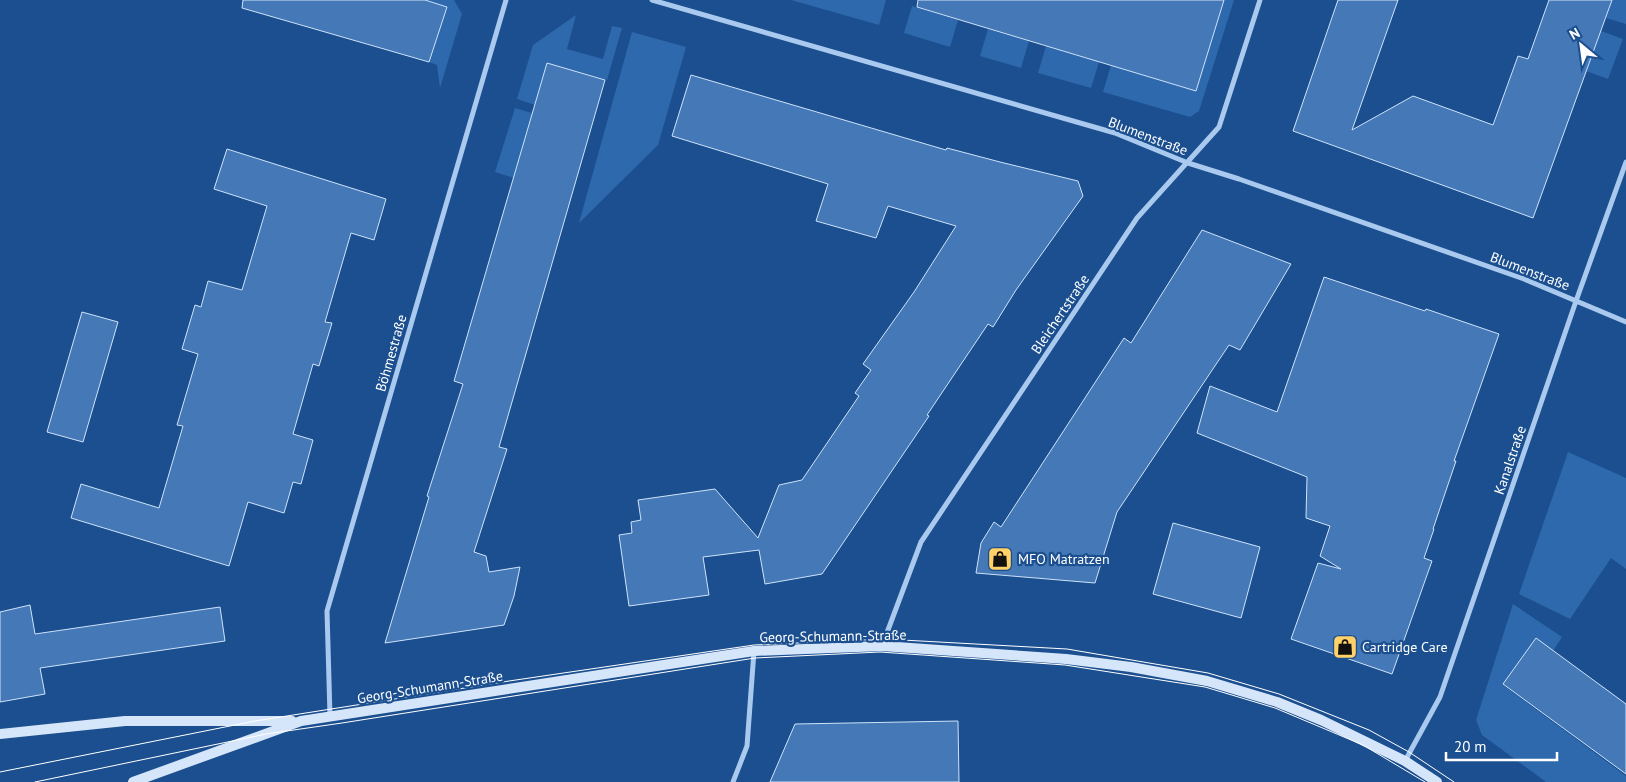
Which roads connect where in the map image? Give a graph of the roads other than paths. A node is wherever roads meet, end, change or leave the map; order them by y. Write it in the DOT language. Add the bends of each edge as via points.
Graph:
graph roads {
  1 [pos="506,0"];
  2 [pos="652,0"];
  3 [pos="1260,0"];
  4 [pos="1626,162"];
  5 [pos="1188,164"];
  6 [pos="1576,301"];
  7 [pos="1626,322"];
  8 [pos="882,646"];
  9 [pos="754,651"];
  10 [pos="330,716"];
  11 [pos="301,721"];
  12 [pos="0,734"];
  13 [pos="1405,761"];
  14 [pos="133,782"];
  15 [pos="733,782"];
  16 [pos="1437,782"];
  1 -- 10 [label="street, Böhmestraße" via="327,611"];
  2 -- 5 [label="street, Blumenstraße" via="1115,133"];
  3 -- 5 [label="street, Bleichertstraße" via="1219,127"];
  4 -- 6 [label="street, Kanalstraße"];
  5 -- 6 [label="street, Blumenstraße" via="1239,178 1460,256"];
  5 -- 8 [label="street, Bleichertstraße" via="1138,218 921,542"];
  6 -- 7 [label="street, Blumenstraße"];
  6 -- 13 [label="street, Kanalstraße" via="1440,697"];
  8 -- 9 [label="main road, Georg-Schumann-Straße"];
  8 -- 13 [label="main road, Georg-Schumann-Straße" via="1066,659 1207,681 1277,702"];
  9 -- 10 [label="main road, Georg-Schumann-Straße"];
  9 -- 15 [label="street" via="747,746"];
  10 -- 11 [label="main road, Georg-Schumann-Straße"];
  11 -- 12 [label="main road, Georg-Schumann-Straße" via="125,721"];
  11 -- 14 [label="main road, Georg-Schumann-Straße"];
  13 -- 16 [label="main road, Georg-Schumann-Straße"];
}
